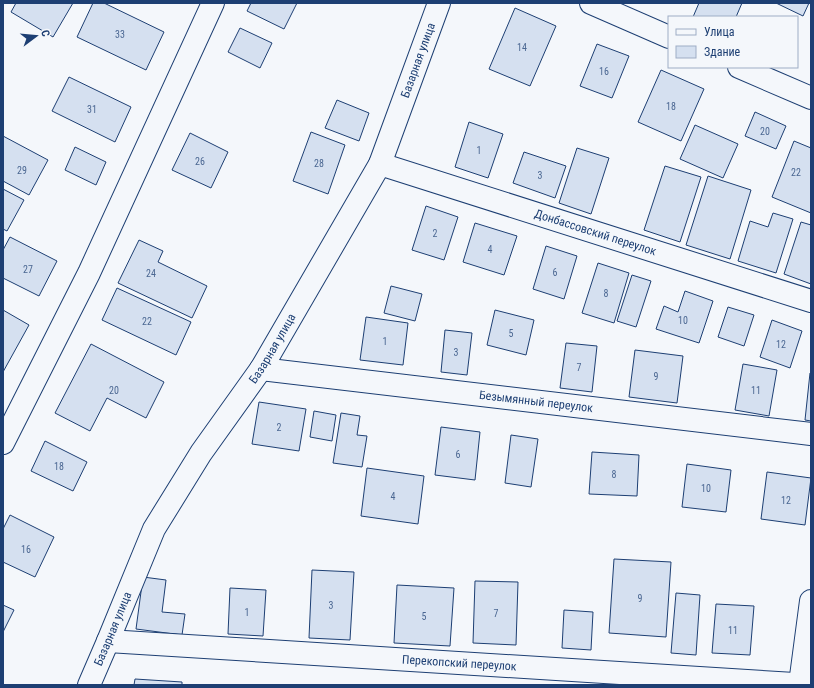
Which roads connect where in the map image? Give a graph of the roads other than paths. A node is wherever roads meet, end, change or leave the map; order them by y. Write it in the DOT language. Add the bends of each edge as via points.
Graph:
graph roads {
  1 [pos="213,3"];
  2 [pos="439,3"];
  3 [pos="591,3"];
  4 [pos="668,37"];
  5 [pos="742,68"];
  6 [pos="811,98"];
  7 [pos="380,164"];
  8 [pos="811,301"];
  9 [pos="261,369"];
  10 [pos="811,434"];
  11 [pos="3,443"];
  12 [pos="811,602"];
  13 [pos="108,641"];
  14 [pos="89,685"];
  15 [pos="805,685"];
  1 -- 11 [label="street" via="89,273"];
  2 -- 7 [label="street, Базарная улица"];
  3 -- 4 [label="street"];
  5 -- 6 [label="street"];
  7 -- 8 [label="street, Донбассовский переулок"];
  7 -- 9 [label="street, Базарная улица"];
  9 -- 10 [label="street, Безымянный переулок"];
  9 -- 13 [label="street, Базарная улица" via="201,453 154,529"];
  12 -- 15 [label="street"];
  13 -- 14 [label="street, Базарная улица"];
  13 -- 15 [label="street, Перекопский переулок"];
}
